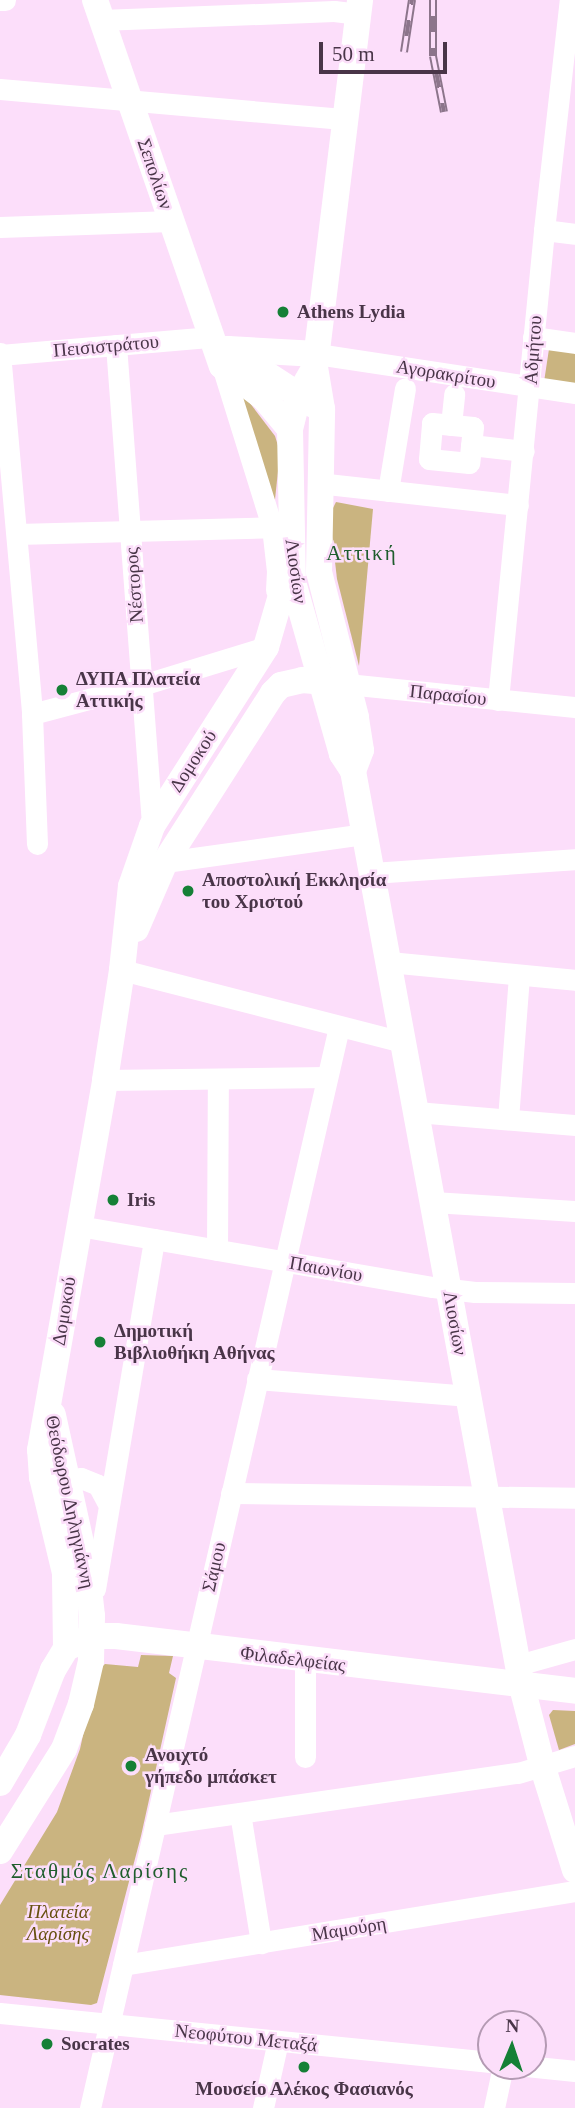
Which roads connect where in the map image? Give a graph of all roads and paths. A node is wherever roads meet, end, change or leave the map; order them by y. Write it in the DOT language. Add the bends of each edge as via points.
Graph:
graph roads {
  1 [pos="570,0"];
  2 [pos="360,7"];
  3 [pos="98,10"];
  4 [pos="570,50"];
  5 [pos="0,89"];
  6 [pos="129,99"];
  7 [pos="346,119"];
  8 [pos="171,221"];
  9 [pos="0,227"];
  10 [pos="544,230"];
  11 [pos="575,234"];
  12 [pos="533,337"];
  13 [pos="575,343"];
  14 [pos="116,345"];
  15 [pos="219,350"];
  16 [pos="0,354"];
  17 [pos="316,360"];
  18 [pos="531,386"];
  19 [pos="405,388"];
  20 [pos="575,393"];
  21 [pos="454,394"];
  22 [pos="298,397"];
  23 [pos="322,409"];
  24 [pos="451,425"];
  25 [pos="290,429"];
  26 [pos="397,437"];
  27 [pos="431,440"];
  28 [pos="471,445"];
  29 [pos="524,451"];
  30 [pos="447,461"];
  31 [pos="327,484"];
  32 [pos="388,491"];
  33 [pos="444,497"];
  34 [pos="518,505"];
  35 [pos="281,527"];
  36 [pos="130,531"];
  37 [pos="17,534"];
  38 [pos="291,560"];
  39 [pos="270,635"];
  40 [pos="334,683"];
  41 [pos="142,685"];
  42 [pos="498,699"];
  43 [pos="575,707"];
  44 [pos="32,713"];
  45 [pos="148,779"];
  46 [pos="177,786"];
  47 [pos="152,825"];
  48 [pos="365,834"];
  49 [pos="37,844"];
  50 [pos="575,859"];
  51 [pos="165,862"];
  52 [pos="372,873"];
  53 [pos="389,962"];
  54 [pos="122,970"];
  55 [pos="519,975"];
  56 [pos="575,980"];
  57 [pos="338,1027"];
  58 [pos="403,1042"];
  59 [pos="327,1077"];
  60 [pos="105,1080"];
  61 [pos="218,1080"];
  62 [pos="416,1112"];
  63 [pos="508,1119"];
  64 [pos="575,1125"];
  65 [pos="433,1202"];
  66 [pos="575,1211"];
  67 [pos="79,1226"];
  68 [pos="155,1239"];
  69 [pos="216,1250"];
  70 [pos="285,1262"];
  71 [pos="449,1289"];
  72 [pos="575,1293"];
  73 [pos="257,1379"];
  74 [pos="469,1396"];
  75 [pos="50,1403"];
  76 [pos="66,1481"];
  77 [pos="231,1493"];
  78 [pos="487,1496"];
  79 [pos="575,1498"];
  80 [pos="107,1502"];
  81 [pos="49,1506"];
  82 [pos="92,1608"];
  83 [pos="93,1636"];
  84 [pos="196,1647"];
  85 [pos="66,1648"];
  86 [pos="575,1649"];
  87 [pos="305,1660"];
  88 [pos="520,1676"];
  89 [pos="575,1691"];
  90 [pos="575,1756"];
  91 [pos="305,1757"];
  92 [pos="543,1768"];
  93 [pos="0,1783"];
  94 [pos="240,1813"];
  95 [pos="155,1825"];
  96 [pos="0,1851"];
  97 [pos="573,1860"];
  98 [pos="575,1891"];
  99 [pos="261,1943"];
  100 [pos="123,1965"];
  101 [pos="0,2013"];
  102 [pos="109,2024"];
  103 [pos="278,2041"];
  104 [pos="477,2061"];
  105 [pos="547,2068"];
  106 [pos="575,2071"];
  107 [pos="500,2080"];
  108 [pos="90,2108"];
  109 [pos="263,2108"];
  110 [pos="494,2108"];
  1 -- 4 [label="street, Αδμήτου"];
  2 -- 3 [label="street" via="334,11"];
  2 -- 7 [label="main road, Λιοσίων"];
  3 -- 6 [label="main road, Σεπολίων"];
  4 -- 10 [label="street, Αδμήτου"];
  5 -- 6 [label="street"];
  6 -- 7 [label="street"];
  6 -- 8 [label="main road, Σεπολίων"];
  7 -- 17 [label="main road, Λιοσίων"];
  8 -- 9 [label="street"];
  8 -- 15 [label="main road, Σεπολίων"];
  10 -- 11 [label="street"];
  10 -- 12 [label="street, Αδμήτου"];
  12 -- 13 [label="street"];
  12 -- 18 [label="street, Αδμήτου"];
  14 -- 15 [label="street, Πεισιστράτου"];
  14 -- 16 [label="street, Πεισιστράτου"];
  14 -- 36 [label="street, Νέστορος"];
  15 -- 17 [label="main road, Πεισιστράτου"];
  15 -- 22 [label="main road"];
  15 -- 25 [label="main road"];
  15 -- 35 [label="street, Σεπολίων"];
  16 -- 37 [label="street"];
  17 -- 18 [label="street, Αγορακρίτου"];
  17 -- 22 [label="main road, Λιοσίων"];
  17 -- 23 [label="main road, Λιοσίων"];
  18 -- 20 [label="street, Αγορακρίτου"];
  18 -- 29 [label="street, Αδμήτου"];
  19 -- 26 [label="street"];
  21 -- 24 [label="street"];
  22 -- 23 [label="main road"];
  22 -- 25 [label="main road, Λιοσίων"];
  23 -- 40 [label="main road, Λιοσίων" via="319,572"];
  24 -- 27 [label="street" via="432,423"];
  24 -- 28 [label="street" via="473,427"];
  25 -- 35 [label="main road, Λιοσίων"];
  26 -- 27 [label="street"];
  26 -- 32 [label="street"];
  27 -- 30 [label="street" via="429,459"];
  28 -- 29 [label="street"];
  28 -- 30 [label="street" via="470,463"];
  29 -- 34 [label="street, Αδμήτου"];
  30 -- 33 [label="street"];
  31 -- 32 [label="street"];
  32 -- 33 [label="street"];
  33 -- 34 [label="street"];
  34 -- 42 [label="street, Αδμήτου"];
  35 -- 36 [label="street"];
  35 -- 38 [label="main road, Λιοσίων"];
  35 -- 39 [label="street, Σεπολίων"];
  36 -- 37 [label="street"];
  36 -- 41 [label="street, Νέστορος"];
  37 -- 44 [label="street"];
  38 -- 39 [label="main road, Δομοκού"];
  38 -- 40 [label="main road, Λιοσίων" via="295,589"];
  39 -- 41 [label="street"];
  39 -- 46 [label="main road, Δομοκού"];
  40 -- 42 [label="street, Παρασίου"];
  40 -- 48 [label="main road, Λιοσίων" via="342,754 354,771"];
  40 -- 51 [label="main road, Δομοκού" via="290,682 273,693"];
  41 -- 44 [label="street"];
  41 -- 45 [label="street, Νέστορος"];
  42 -- 43 [label="street, Παρασίου"];
  44 -- 49 [label="street"];
  45 -- 46 [label="street"];
  45 -- 47 [label="street, Νέστορος"];
  46 -- 47 [label="main road, Δομοκού"];
  47 -- 54 [label="main road, Δομοκού" via="131,886"];
  48 -- 51 [label="street"];
  48 -- 52 [label="main road, Λιοσίων"];
  50 -- 52 [label="street"];
  51 -- 54 [label="main road, Δομοκού"];
  52 -- 53 [label="main road, Λιοσίων"];
  53 -- 55 [label="street"];
  53 -- 58 [label="main road, Λιοσίων"];
  54 -- 57 [label="street"];
  54 -- 60 [label="main road, Δομοκού"];
  55 -- 56 [label="street"];
  55 -- 63 [label="street"];
  57 -- 58 [label="street"];
  57 -- 59 [label="street, Σάμου"];
  58 -- 62 [label="main road, Λιοσίων"];
  59 -- 61 [label="street"];
  59 -- 70 [label="street, Σάμου"];
  60 -- 61 [label="street"];
  60 -- 67 [label="main road, Δομοκού"];
  61 -- 69 [label="street"];
  62 -- 63 [label="street"];
  62 -- 65 [label="main road, Λιοσίων"];
  63 -- 64 [label="street"];
  65 -- 66 [label="street"];
  65 -- 71 [label="main road, Λιοσίων"];
  67 -- 68 [label="street, Παιωνίου"];
  67 -- 75 [label="main road, Δομοκού"];
  68 -- 69 [label="street, Παιωνίου"];
  68 -- 80 [label="street"];
  69 -- 70 [label="street, Παιωνίου"];
  70 -- 71 [label="street, Παιωνίου"];
  70 -- 73 [label="street, Σάμου"];
  71 -- 72 [label="street, Παιωνίου"];
  71 -- 74 [label="main road, Λιοσίων"];
  73 -- 74 [label="street"];
  73 -- 77 [label="street, Σάμου"];
  74 -- 78 [label="main road, Λιοσίων"];
  75 -- 76 [label="main road, Θεόδωρου Δηληγιάννη"];
  75 -- 81 [label="main road, Θεόδωρου Δηληγιάννη" via="40,1450"];
  76 -- 80 [label="street" via="90,1480"];
  76 -- 81 [label="street" via="56,1489"];
  76 -- 82 [label="main road, Θεόδωρου Δηληγιάννη"];
  77 -- 78 [label="street"];
  77 -- 84 [label="street, Σάμου"];
  78 -- 79 [label="street"];
  78 -- 88 [label="main road, Λιοσίων"];
  80 -- 82 [label="street"];
  81 -- 85 [label="main road, Θεόδωρου Δηληγιάννη" via="65,1573"];
  82 -- 83 [label="main road, Θεόδωρου Δηληγιάννη"];
  83 -- 84 [label="main road, Φιλαδελφείας"];
  83 -- 85 [label="main road, Φιλαδελφείας"];
  83 -- 96 [label="main road, Θεόδωρου Δηληγιάννη" via="89,1676 64,1749"];
  84 -- 87 [label="main road, Φιλαδελφείας"];
  84 -- 95 [label="street, Σάμου"];
  85 -- 93 [label="main road" via="52,1670 28,1735"];
  86 -- 88 [label="street"];
  87 -- 88 [label="main road, Φιλαδελφείας"];
  87 -- 91 [label="street"];
  88 -- 89 [label="main road, Φιλαδελφείας"];
  88 -- 92 [label="main road, Λιοσίων"];
  90 -- 92 [label="street"];
  92 -- 94 [label="street"];
  92 -- 97 [label="main road, Λιοσίων"];
  94 -- 95 [label="street"];
  94 -- 99 [label="street"];
  95 -- 100 [label="street, Σάμου"];
  98 -- 99 [label="street, Μαμούρη"];
  99 -- 100 [label="street, Μαμούρη"];
  100 -- 102 [label="street, Σάμου"];
  101 -- 102 [label="street, Νεοφύτου Μεταξά"];
  102 -- 103 [label="street, Νεοφύτου Μεταξά"];
  102 -- 108 [label="street, Σάμου"];
  103 -- 104 [label="street, Νεοφύτου Μεταξά"];
  103 -- 109 [label="street"];
  105 -- 106 [label="street"];
  107 -- 110 [label="street"];
}
